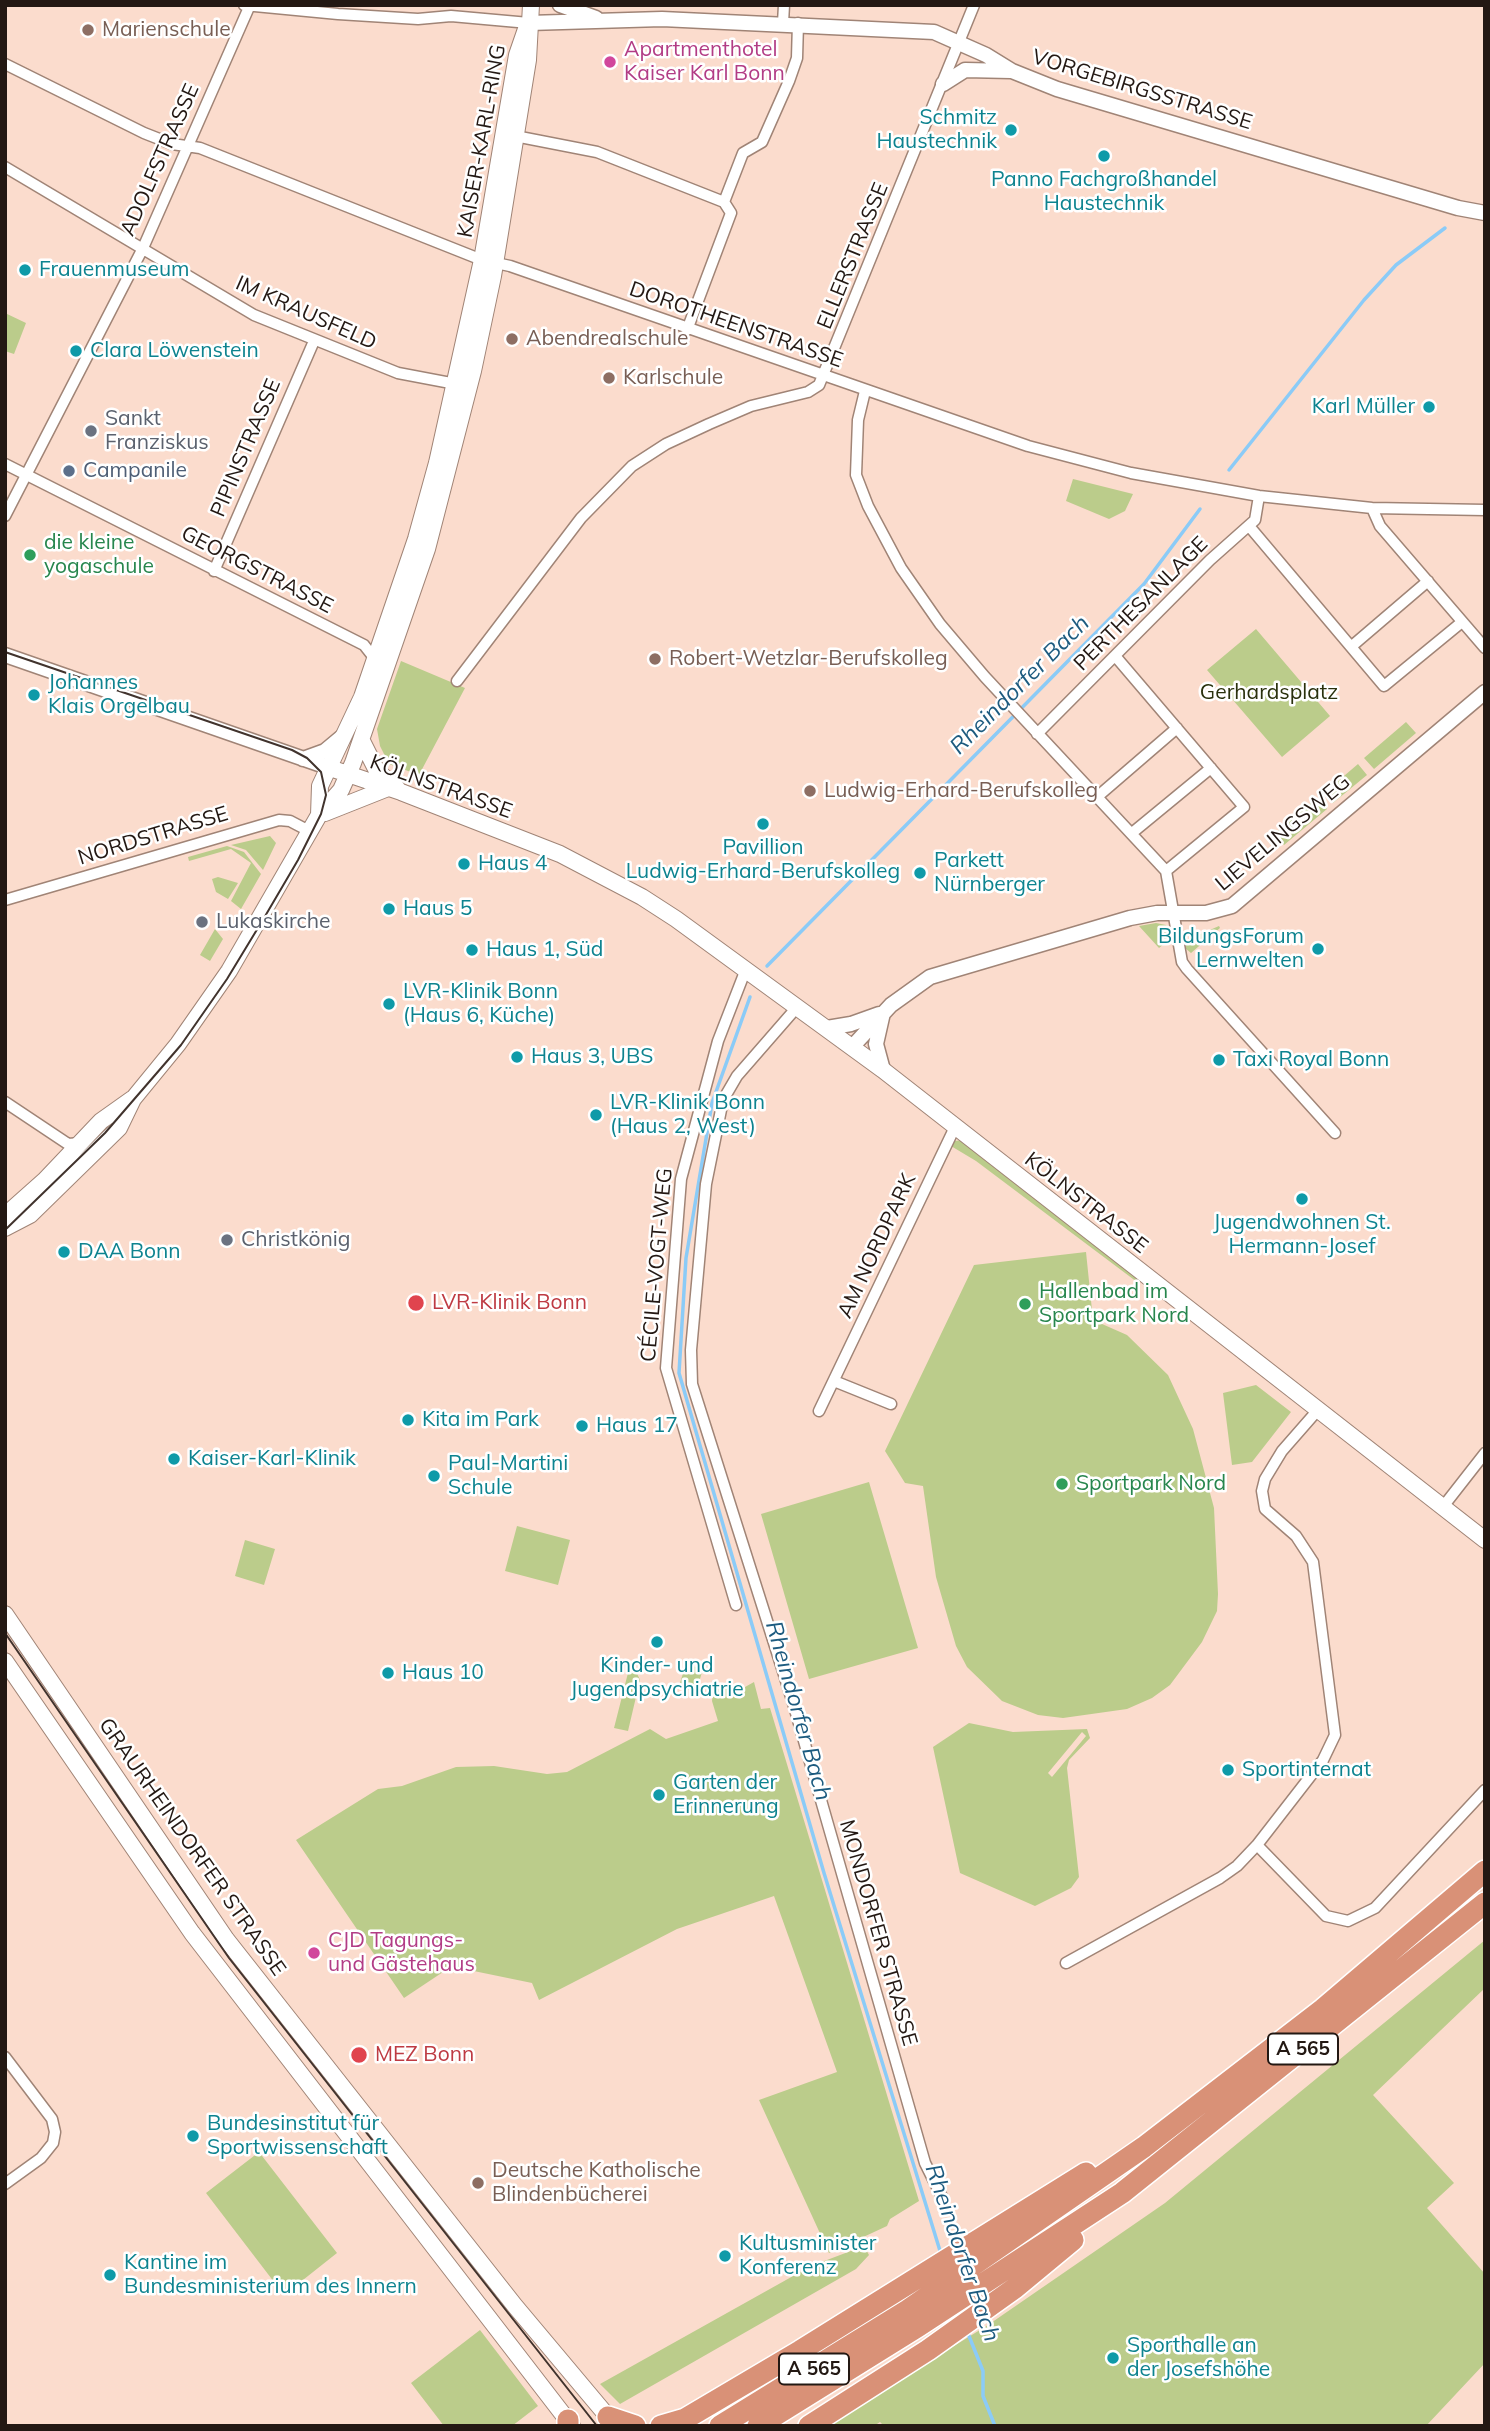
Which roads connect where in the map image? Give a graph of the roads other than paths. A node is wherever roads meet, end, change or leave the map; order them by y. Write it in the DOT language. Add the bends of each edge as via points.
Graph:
graph roads {
  1 [pos="531,5"];
  2 [pos="560,5"];
  3 [pos="784,5"];
  4 [pos="974,5"];
  5 [pos="247,6"];
  6 [pos="608,21"];
  7 [pos="528,23"];
  8 [pos="790,23"];
  9 [pos="960,44"];
  10 [pos="5,64"];
  11 [pos="1012,71"];
  12 [pos="943,84"];
  13 [pos="515,136"];
  14 [pos="189,147"];
  15 [pos="5,167"];
  16 [pos="724,202"];
  17 [pos="1485,213"];
  18 [pos="143,248"];
  19 [pos="488,261"];
  20 [pos="687,330"];
  21 [pos="314,341"];
  22 [pos="824,376"];
  23 [pos="456,384"];
  24 [pos="865,391"];
  25 [pos="5,464"];
  26 [pos="26,474"];
  27 [pos="1259,496"];
  28 [pos="1372,508"];
  29 [pos="1485,510"];
  30 [pos="5,516"];
  31 [pos="1249,526"];
  32 [pos="215,570"];
  33 [pos="1428,581"];
  34 [pos="1462,622"];
  35 [pos="1352,646"];
  36 [pos="1485,648"];
  37 [pos="5,655"];
  38 [pos="1116,657"];
  39 [pos="375,659"];
  40 [pos="457,681"];
  41 [pos="1485,692"];
  42 [pos="1177,728"];
  43 [pos="349,730"];
  44 [pos="1037,734"];
  45 [pos="362,741"];
  46 [pos="339,750"];
  47 [pos="303,758"];
  48 [pos="330,768"];
  49 [pos="1211,768"];
  50 [pos="345,780"];
  51 [pos="395,790"];
  52 [pos="1097,797"];
  53 [pos="319,816"];
  54 [pos="311,832"];
  55 [pos="1132,833"];
  56 [pos="1166,871"];
  57 [pos="5,900"];
  58 [pos="1175,912"];
  59 [pos="746,969"];
  60 [pos="798,1006"];
  61 [pos="884,1012"];
  62 [pos="827,1028"];
  63 [pos="852,1047"];
  64 [pos="883,1070"];
  65 [pos="133,1099"];
  66 [pos="5,1101"];
  67 [pos="955,1127"];
  68 [pos="1335,1133"];
  69 [pos="81,1143"];
  70 [pos="5,1220"];
  71 [pos="5,1228"];
  72 [pos="834,1381"];
  73 [pos="891,1404"];
  74 [pos="819,1410"];
  75 [pos="1317,1411"];
  76 [pos="1485,1454"];
  77 [pos="1442,1508"];
  78 [pos="1485,1540"];
  79 [pos="736,1605"];
  80 [pos="5,1614"];
  81 [pos="5,1661"];
  82 [pos="1485,1790"];
  83 [pos="1257,1846"];
  84 [pos="1485,1871"];
  85 [pos="1485,1903"];
  86 [pos="1066,1963"];
  87 [pos="5,2057"];
  88 [pos="5,2184"];
  89 [pos="942,2197"];
  90 [pos="999,2262"];
  91 [pos="912,2319"];
  92 [pos="611,2421"];
  93 [pos="681,2422"];
  94 [pos="570,2424"];
  95 [pos="635,2426"];
  96 [pos="661,2426"];
  97 [pos="720,2426"];
  98 [pos="758,2426"];
  99 [pos="809,2426"];
  1 -- 7 [label="main road"];
  2 -- 6 [label="street"];
  3 -- 8 [label="street"];
  4 -- 9 [label="street, ELLERSTRASSE"];
  5 -- 7 [label="street, VORGEBIRGSSTRASSE"];
  5 -- 14 [label="street, ADOLFSTRASSE"];
  6 -- 7 [label="street, VORGEBIRGSSTRASSE"];
  6 -- 8 [label="street, VORGEBIRGSSTRASSE"];
  7 -- 13 [label="main road, KAISER-KARL-RING" via="528,60"];
  7 -- 19 [label="main road, KAISER-KARL-RING" via="517,55"];
  8 -- 9 [label="street, VORGEBIRGSSTRASSE" via="934,32"];
  8 -- 16 [label="street" via="797,58 789,81 762,142 743,153"];
  9 -- 11 [label="street, VORGEBIRGSSTRASSE"];
  9 -- 12 [label="street, ELLERSTRASSE"];
  10 -- 14 [label="street, DOROTHEENSTRASSE" via="144,133"];
  11 -- 12 [label="street" via="965,70"];
  11 -- 17 [label="street, VORGEBIRGSSTRASSE" via="1108,105"];
  12 -- 22 [label="street, ELLERSTRASSE"];
  13 -- 16 [label="street" via="597,152"];
  13 -- 19 [label="main road, KAISER-KARL-RING"];
  14 -- 18 [label="street, ADOLFSTRASSE"];
  14 -- 19 [label="street, DOROTHEENSTRASSE"];
  15 -- 18 [label="street, IM KRAUSFELD"];
  16 -- 20 [label="street" via="731,213"];
  18 -- 21 [label="street, IM KRAUSFELD" via="254,315"];
  18 -- 26 [label="street, ADOLFSTRASSE"];
  19 -- 20 [label="street, DOROTHEENSTRASSE"];
  19 -- 23 [label="main road, KAISER-KARL-RING"];
  19 -- 45 [label="main road, KAISER-KARL-RING" via="474,371 450,465 427,549"];
  20 -- 22 [label="street, DOROTHEENSTRASSE"];
  21 -- 23 [label="street, IM KRAUSFELD" via="398,373"];
  21 -- 32 [label="street, PIPINSTRASSE"];
  22 -- 24 [label="street, DOROTHEENSTRASSE"];
  22 -- 40 [label="street" via="813,389 751,406 666,444 632,466 565,536"];
  23 -- 39 [label="main road, KAISER-KARL-RING" via="416,539"];
  24 -- 27 [label="street, DOROTHEENSTRASSE" via="1062,456 1162,480"];
  24 -- 44 [label="street" via="854,460 863,497 921,598"];
  25 -- 26 [label="street, GEORGSTRASSE"];
  26 -- 30 [label="street, ADOLFSTRASSE"];
  26 -- 32 [label="street, GEORGSTRASSE"];
  27 -- 28 [label="street, DOROTHEENSTRASSE"];
  27 -- 31 [label="street" via="1255,520"];
  28 -- 29 [label="street, DOROTHEENSTRASSE"];
  28 -- 33 [label="street" via="1380,526"];
  31 -- 35 [label="street"];
  31 -- 38 [label="street, PERTHESANLAGE"];
  32 -- 39 [label="street, GEORGSTRASSE" via="364,645"];
  33 -- 34 [label="street"];
  33 -- 35 [label="street"];
  34 -- 35 [label="street" via="1384,686"];
  34 -- 36 [label="street"];
  37 -- 47 [label="street, KÖLNSTRASSE"];
  38 -- 42 [label="street"];
  38 -- 44 [label="street, PERTHESANLAGE"];
  39 -- 43 [label="main road, KAISER-KARL-RING"];
  41 -- 58 [label="street, LIEVELINGSWEG" via="1232,906 1206,913"];
  42 -- 49 [label="street"];
  42 -- 52 [label="street"];
  43 -- 46 [label="main road, KAISER-KARL-RING"];
  43 -- 47 [label="street" via="325,751"];
  44 -- 52 [label="street"];
  45 -- 50 [label="main road, KAISER-KARL-RING"];
  45 -- 51 [label="main road" via="377,771"];
  46 -- 48 [label="main road, KAISER-KARL-RING"];
  46 -- 50 [label="main road"];
  47 -- 48 [label="street, KÖLNSTRASSE"];
  48 -- 50 [label="main road, KÖLNSTRASSE"];
  48 -- 53 [label="main road, KAISER-KARL-RING" via="320,786"];
  49 -- 55 [label="street"];
  49 -- 56 [label="street" via="1244,807"];
  50 -- 51 [label="main road, KÖLNSTRASSE"];
  50 -- 53 [label="main road, KAISER-KARL-RING"];
  51 -- 53 [label="main road"];
  51 -- 59 [label="main road, KÖLNSTRASSE" via="560,854 611,879"];
  52 -- 55 [label="street"];
  53 -- 54 [label="main road, KAISER-KARL-RING"];
  54 -- 57 [label="street, NORDSTRASSE" via="279,820"];
  54 -- 65 [label="main road, KAISER-KARL-RING" via="212,997"];
  55 -- 56 [label="street"];
  56 -- 58 [label="street"];
  58 -- 61 [label="street, LIEVELINGSWEG" via="1129,918 930,977"];
  58 -- 68 [label="street" via="1187,969"];
  59 -- 60 [label="main road, KÖLNSTRASSE"];
  59 -- 79 [label="street, CÉCILE-VOGT-WEG" via="714,1051 681,1179 666,1368"];
  60 -- 62 [label="main road, KÖLNSTRASSE"];
  60 -- 89 [label="street, MONDORFER STRASSE" via="737,1076 723,1100 706,1184 692,1384 794,1706 925,2163"];
  61 -- 62 [label="street"];
  61 -- 63 [label="street, LIEVELINGSWEG"];
  61 -- 64 [label="street" via="876,1045"];
  62 -- 63 [label="main road, KÖLNSTRASSE"];
  63 -- 64 [label="main road, KÖLNSTRASSE"];
  64 -- 67 [label="main road, KÖLNSTRASSE"];
  65 -- 69 [label="main road, KAISER-KARL-RING" via="101,1121"];
  65 -- 71 [label="main road, KAISER-KARL-RING" via="119,1128 93,1156 30,1215"];
  66 -- 69 [label="street" via="68,1144"];
  67 -- 72 [label="street, AM NORDPARK"];
  67 -- 75 [label="main road, KÖLNSTRASSE"];
  69 -- 70 [label="main road, KAISER-KARL-RING"];
  72 -- 73 [label="street"];
  72 -- 74 [label="street, AM NORDPARK"];
  75 -- 77 [label="main road, KÖLNSTRASSE"];
  75 -- 83 [label="street" via="1282,1451 1262,1490 1265,1509 1296,1536 1313,1562 1335,1735 1331,1747"];
  76 -- 77 [label="street"];
  77 -- 78 [label="main road, KÖLNSTRASSE"];
  80 -- 92 [label="main road, GRAURHEINDORFER STRASSE" via="226,1939"];
  81 -- 94 [label="main road" via="192,1933"];
  82 -- 83 [label="street" via="1375,1908 1348,1921 1326,1916"];
  83 -- 86 [label="street" via="1220,1878"];
  84 -- 90 [label="highway, A 565" via="1313,2016"];
  85 -- 90 [label="highway, A 565" via="1122,2193 1102,2216"];
  87 -- 88 [label="street" via="52,2119 55,2132 41,2158"];
  90 -- 91 [label="highway, A 565"];
  90 -- 93 [label="highway" via="899,2287"];
  90 -- 99 [label="highway" via="928,2350"];
  91 -- 97 [label="highway, A 565"];
  91 -- 98 [label="highway, A 565"];
  92 -- 95 [label="highway"];
  93 -- 96 [label="highway"];
}
